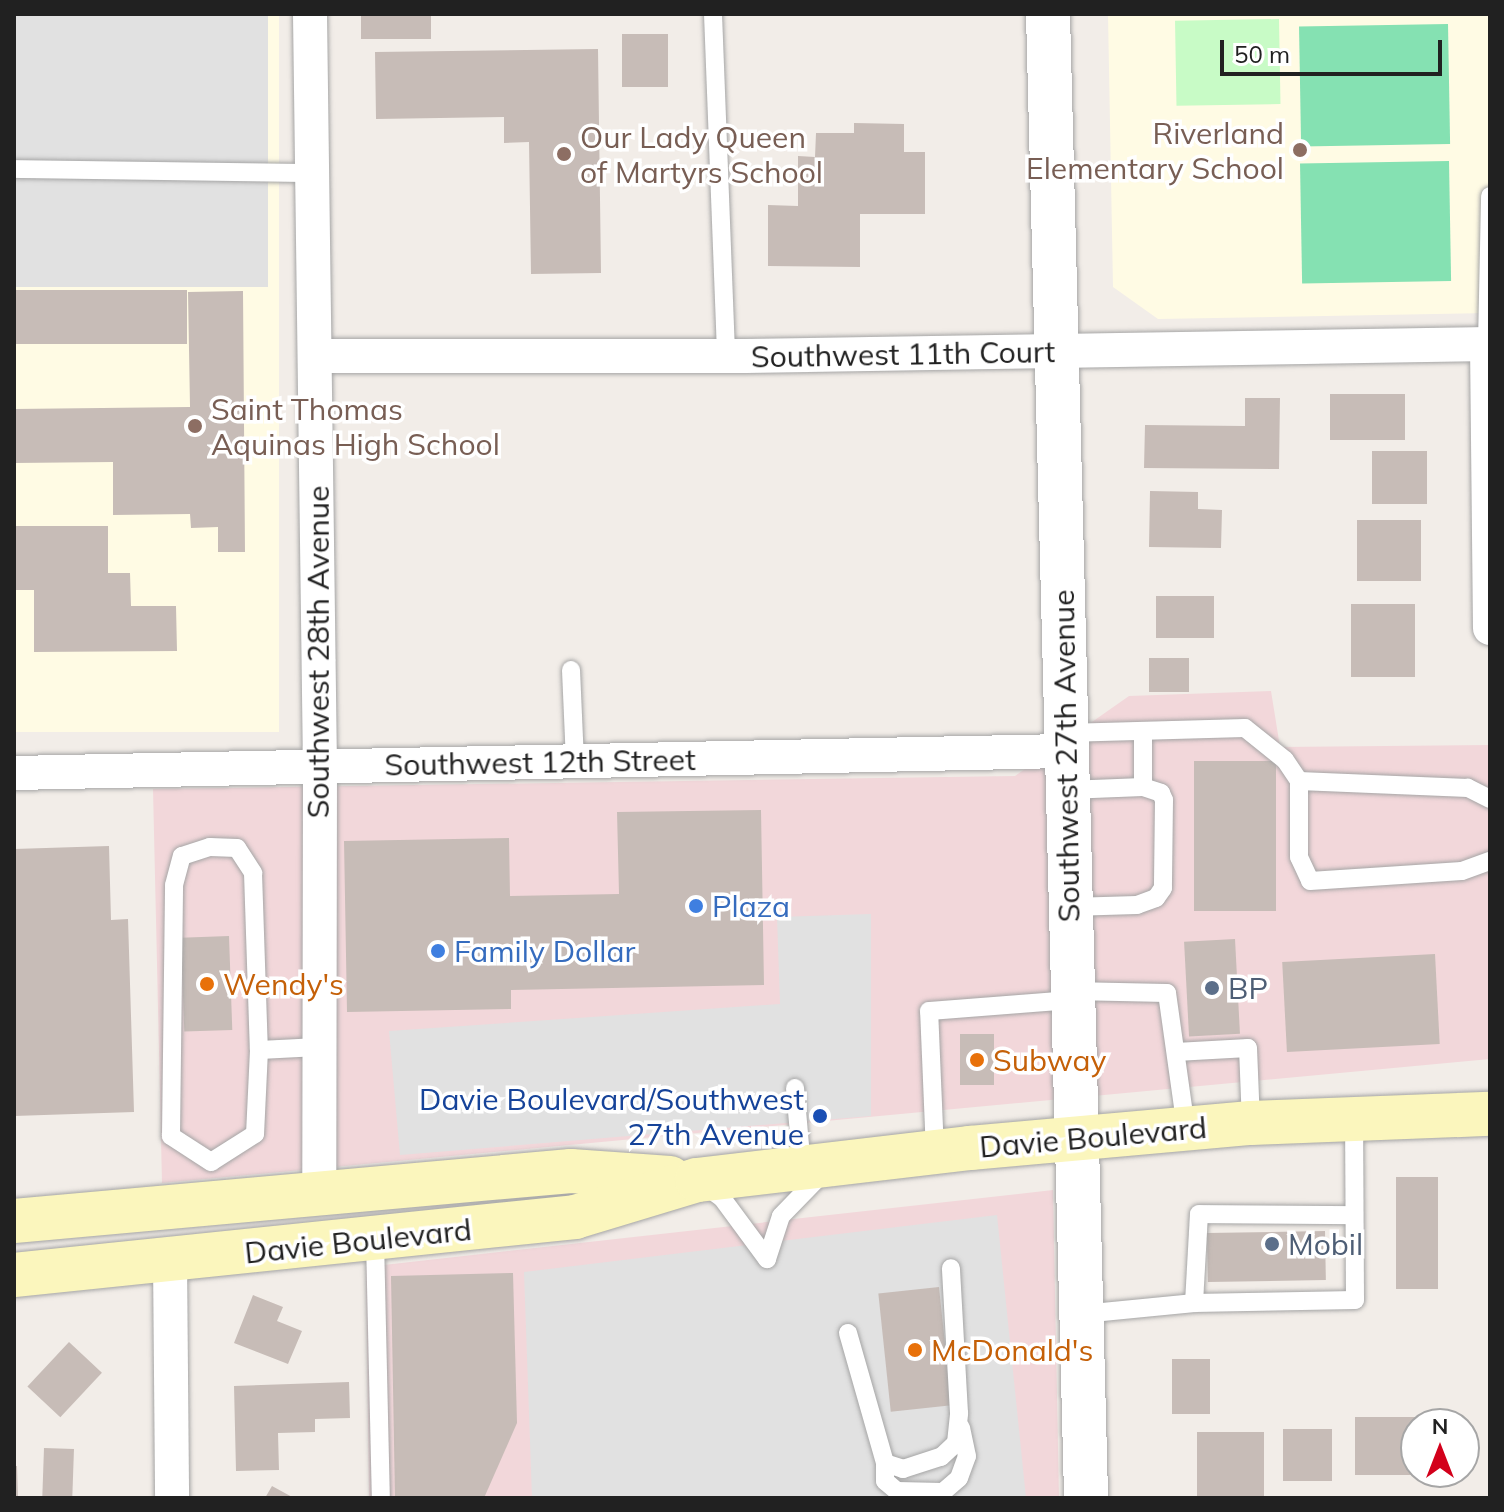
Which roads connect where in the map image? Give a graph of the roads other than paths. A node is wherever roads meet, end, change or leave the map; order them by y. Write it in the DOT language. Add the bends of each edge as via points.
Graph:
graph roads {
  1 [pos="310,14"];
  2 [pos="713,14"];
  3 [pos="1048,14"];
  4 [pos="14,169"];
  5 [pos="313,173"];
  6 [pos="1490,196"];
  7 [pos="1488,344"];
  8 [pos="1056,352"];
  9 [pos="315,356"];
  10 [pos="726,356"];
  11 [pos="1490,628"];
  12 [pos="571,670"];
  13 [pos="1143,731"];
  14 [pos="1066,758"];
  15 [pos="575,761"];
  16 [pos="320,767"];
  17 [pos="14,773"];
  18 [pos="1299,781"];
  19 [pos="1143,787"];
  20 [pos="1490,799"];
  21 [pos="1490,861"];
  22 [pos="1070,907"];
  23 [pos="1072,996"];
  24 [pos="319,1047"];
  25 [pos="259,1050"];
  26 [pos="1176,1052"];
  27 [pos="795,1088"];
  28 [pos="1490,1114"];
  29 [pos="1354,1120"];
  30 [pos="1251,1123"];
  31 [pos="1186,1128"];
  32 [pos="1074,1138"];
  33 [pos="935,1152"];
  34 [pos="816,1166"];
  35 [pos="697,1180"];
  36 [pos="212,1182"];
  37 [pos="319,1193"];
  38 [pos="1354,1215"];
  39 [pos="14,1221"];
  40 [pos="375,1240"];
  41 [pos="170,1259"];
  42 [pos="951,1268"];
  43 [pos="14,1275"];
  44 [pos="1194,1303"];
  45 [pos="1079,1314"];
  46 [pos="848,1333"];
  47 [pos="959,1417"];
  48 [pos="885,1463"];
  49 [pos="172,1498"];
  50 [pos="381,1498"];
  51 [pos="1086,1498"];
  1 -- 5 [label="street, Southwest 28th Avenue"];
  2 -- 10 [label="lane"];
  3 -- 8 [label="street, Southwest 27th Avenue"];
  4 -- 5 [label="lane"];
  5 -- 9 [label="street, Southwest 28th Avenue"];
  6 -- 7 [label="lane"];
  7 -- 8 [label="street, Southwest 11th Court"];
  7 -- 11 [label="street"];
  8 -- 10 [label="street, Southwest 11th Court"];
  8 -- 14 [label="street, Southwest 27th Avenue"];
  9 -- 10 [label="street, Southwest 11th Court"];
  9 -- 16 [label="street, Southwest 28th Avenue"];
  12 -- 15 [label="lane"];
  13 -- 14 [label="lane"];
  13 -- 18 [label="lane" via="1245,728 1285,760"];
  13 -- 19 [label="lane"];
  14 -- 15 [label="street, Southwest 12th Street"];
  14 -- 19 [label="lane"];
  14 -- 22 [label="street, Southwest 27th Avenue"];
  15 -- 16 [label="street, Southwest 12th Street"];
  16 -- 17 [label="street, Southwest 12th Street"];
  16 -- 24 [label="street, Southwest 28th Avenue"];
  18 -- 20 [label="lane" via="1438,791 1468,788"];
  18 -- 21 [label="lane" via="1299,857 1310,881 1462,871"];
  19 -- 22 [label="lane" via="1161,793 1164,800 1163,888 1156,898 1137,905"];
  22 -- 23 [label="street, Southwest 27th Avenue"];
  23 -- 26 [label="lane" via="1167,993"];
  23 -- 32 [label="street, Southwest 27th Avenue"];
  23 -- 33 [label="lane" via="929,1011"];
  24 -- 25 [label="lane"];
  24 -- 37 [label="street, Southwest 28th Avenue"];
  25 -- 36 [label="lane" via="255,1134"];
  25 -- 36 [label="lane" via="253,873 237,848 210,847 182,856 174,885 171,1136"];
  26 -- 30 [label="lane" via="1248,1048"];
  26 -- 31 [label="lane"];
  27 -- 34 [label="lane"];
  28 -- 29 [label="main road, Davie Boulevard"];
  29 -- 30 [label="main road, Davie Boulevard"];
  29 -- 38 [label="lane"];
  30 -- 31 [label="main road, Davie Boulevard"];
  31 -- 32 [label="main road, Davie Boulevard"];
  32 -- 33 [label="main road, Davie Boulevard"];
  32 -- 45 [label="street, Southwest 27th Avenue"];
  33 -- 34 [label="main road, Davie Boulevard"];
  34 -- 35 [label="main road, Davie Boulevard"];
  34 -- 35 [label="lane" via="781,1216 767,1259 722,1198"];
  35 -- 37 [label="main road, Davie Boulevard" via="571,1171"];
  35 -- 40 [label="main road, Davie Boulevard" via="575,1217"];
  36 -- 37 [label="main road, Davie Boulevard"];
  36 -- 39 [label="main road, Davie Boulevard"];
  37 -- 41 [label="main road" via="308,1219 288,1231"];
  38 -- 44 [label="lane" via="1199,1214"];
  38 -- 44 [label="lane" via="1355,1300"];
  40 -- 41 [label="main road, Davie Boulevard"];
  40 -- 50 [label="lane"];
  41 -- 43 [label="main road, Davie Boulevard"];
  41 -- 49 [label="street"];
  42 -- 47 [label="lane"];
  44 -- 45 [label="lane"];
  45 -- 51 [label="street, Southwest 27th Avenue"];
  46 -- 48 [label="lane"];
  47 -- 48 [label="lane" via="956,1443 941,1457 903,1469"];
  47 -- 48 [label="lane" via="967,1456 959,1478 943,1492 897,1491 885,1481"];
}
